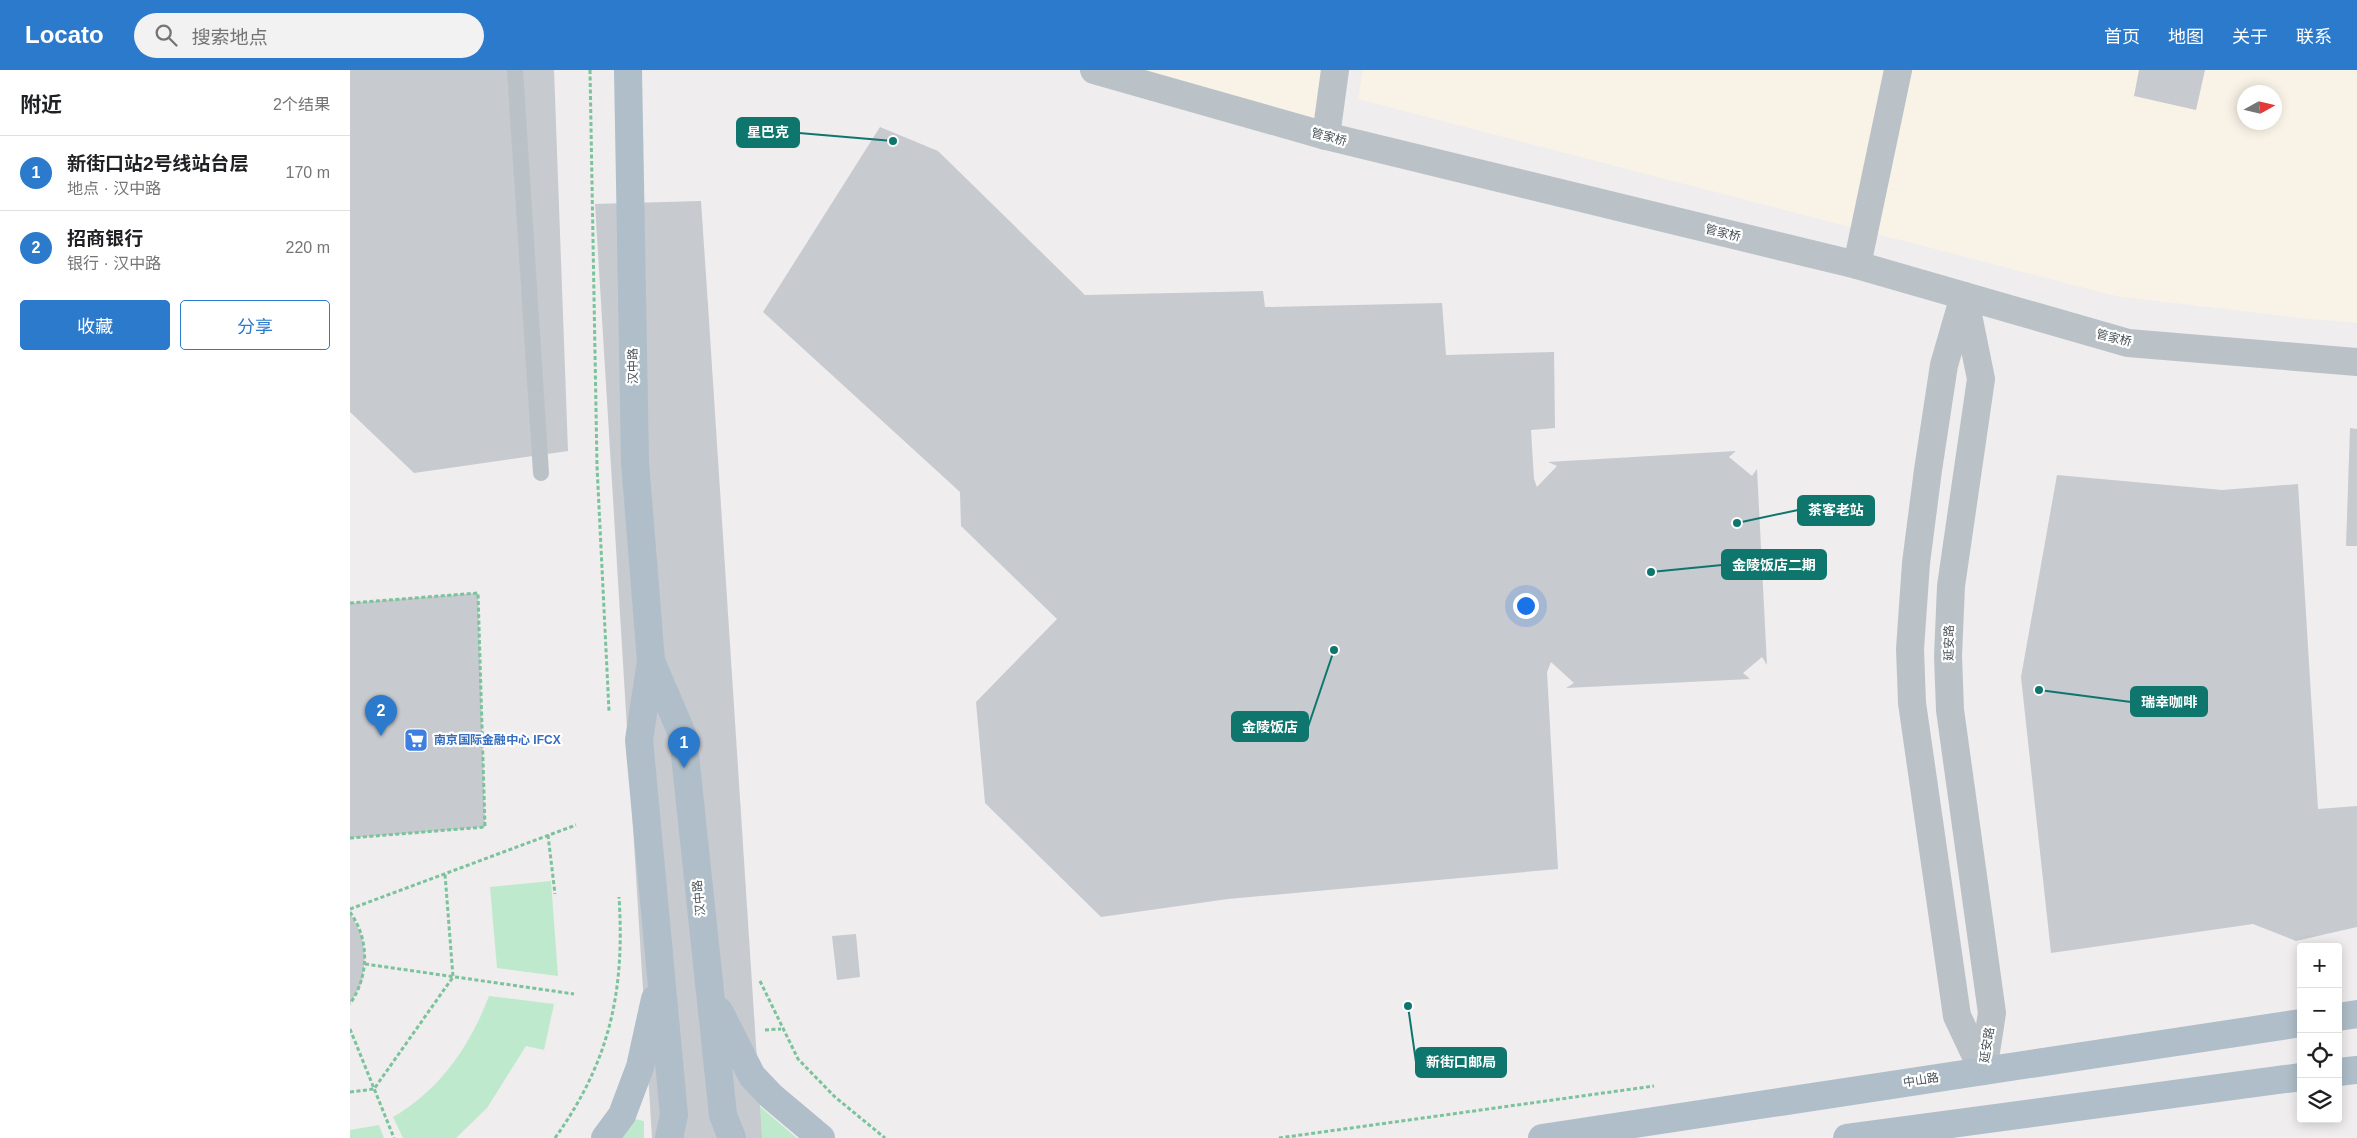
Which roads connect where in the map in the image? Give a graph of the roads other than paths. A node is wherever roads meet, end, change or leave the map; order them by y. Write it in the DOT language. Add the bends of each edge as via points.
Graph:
graph roads {
  1 [pos="514,70"];
  2 [pos="628,70"];
  3 [pos="1094,70"];
  4 [pos="1335,70"];
  5 [pos="1898,70"];
  6 [pos="1326,136"];
  7 [pos="1857,265"];
  8 [pos="1964,296"];
  9 [pos="2357,362"];
  10 [pos="541,473"];
  11 [pos="651,661"];
  12 [pos="706,969"];
  13 [pos="660,978"];
  14 [pos="2357,1014"];
  15 [pos="2342,1016"];
  16 [pos="2297,1024"];
  17 [pos="2357,1069"];
  18 [pos="1983,1071"];
  19 [pos="2342,1071"];
  20 [pos="2297,1077"];
  21 [pos="2297,1077"];
  22 [pos="605,1138"];
  23 [pos="669,1138"];
  24 [pos="732,1138"];
  25 [pos="821,1138"];
  26 [pos="1542,1138"];
  27 [pos="1841,1138"];
  28 [pos="1846,1138"];
  1 -- 10 [label="lane"];
  2 -- 11 [label="main road, 汉中路" via="635,462"];
  3 -- 6 [label="street, 管家桥"];
  4 -- 6 [label="street"];
  5 -- 7 [label="street"];
  6 -- 7 [label="street, 管家桥"];
  7 -- 8 [label="street, 管家桥"];
  8 -- 9 [label="street, 管家桥" via="2128,343"];
  8 -- 18 [label="street, 延安路" via="1981,379 1951,586 1948,656 1950,710 1992,1013"];
  8 -- 18 [label="street, 延安路" via="1944,365 1916,563 1910,649 1912,703 1957,1016"];
  11 -- 12 [label="main road, 汉中路" via="683,736"];
  11 -- 13 [label="main road, 汉中路" via="639,740"];
  12 -- 24 [label="main road, 汉中路" via="723,1115"];
  12 -- 25 [label="main road" via="717,1008 752,1076 777,1102"];
  13 -- 22 [label="main road" via="640,1068 622,1115"];
  13 -- 23 [label="main road, 汉中路" via="674,1115"];
  14 -- 15 [label="main road"];
  16 -- 18 [label="main road, 中山路"];
  17 -- 19 [label="main road"];
  18 -- 26 [label="main road, 中山路"];
  20 -- 27 [label="lane"];
  21 -- 28 [label="main road"];
}
